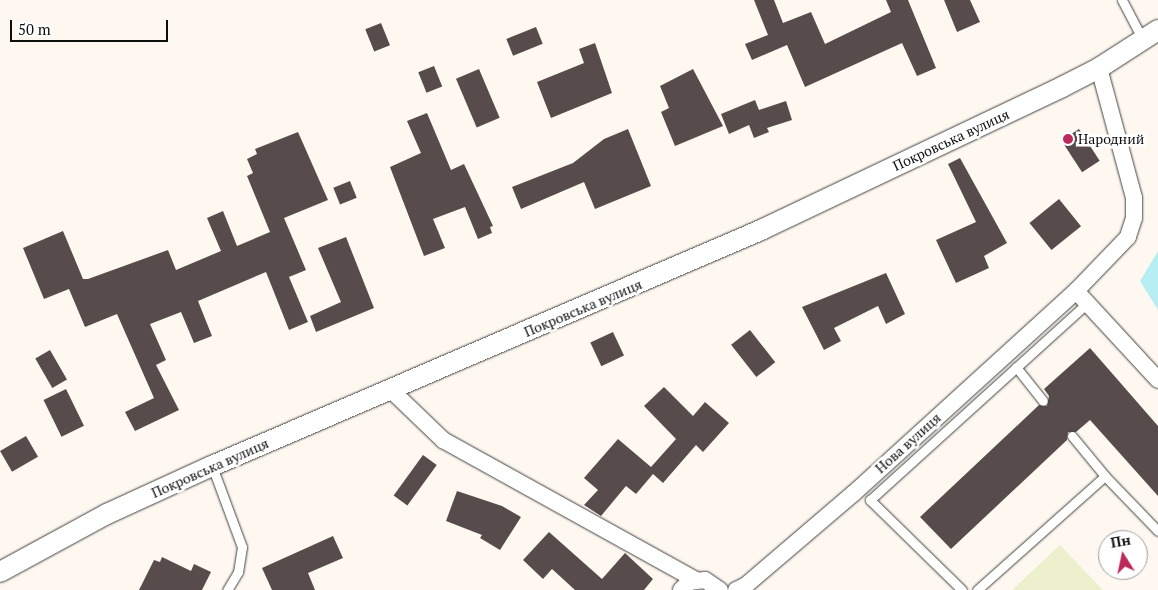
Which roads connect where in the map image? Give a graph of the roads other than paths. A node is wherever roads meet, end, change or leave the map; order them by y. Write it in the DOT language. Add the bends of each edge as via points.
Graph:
graph roads {
  1 [pos="1122,0"];
  2 [pos="1151,35"];
  3 [pos="1099,68"];
  4 [pos="1081,297"];
  5 [pos="1016,367"];
  6 [pos="1158,380"];
  7 [pos="390,389"];
  8 [pos="1043,401"];
  9 [pos="1072,436"];
  10 [pos="212,466"];
  11 [pos="1105,476"];
  12 [pos="1158,531"];
  13 [pos="0,572"];
  14 [pos="696,580"];
  15 [pos="227,590"];
  16 [pos="681,590"];
  17 [pos="720,590"];
  18 [pos="736,590"];
  19 [pos="962,590"];
  20 [pos="977,590"];
  1 -- 2 [label="lane"];
  2 -- 3 [label="street, Покровська вулиця"];
  3 -- 4 [label="street, Нова вулиця" via="1134,198 1134,218 1128,237"];
  3 -- 7 [label="street, Покровська вулиця" via="761,230 612,297"];
  4 -- 5 [label="lane"];
  4 -- 6 [label="street"];
  4 -- 18 [label="street, Нова вулиця" via="745,586"];
  5 -- 8 [label="lane"];
  5 -- 19 [label="lane" via="870,500"];
  7 -- 10 [label="street, Покровська вулиця"];
  7 -- 14 [label="street" via="443,440"];
  9 -- 11 [label="lane"];
  10 -- 13 [label="street, Покровська вулиця" via="108,514"];
  10 -- 15 [label="lane" via="242,546 238,572"];
  11 -- 12 [label="lane"];
  11 -- 20 [label="lane"];
  14 -- 16 [label="street"];
  14 -- 17 [label="street" via="712,583"];
}
